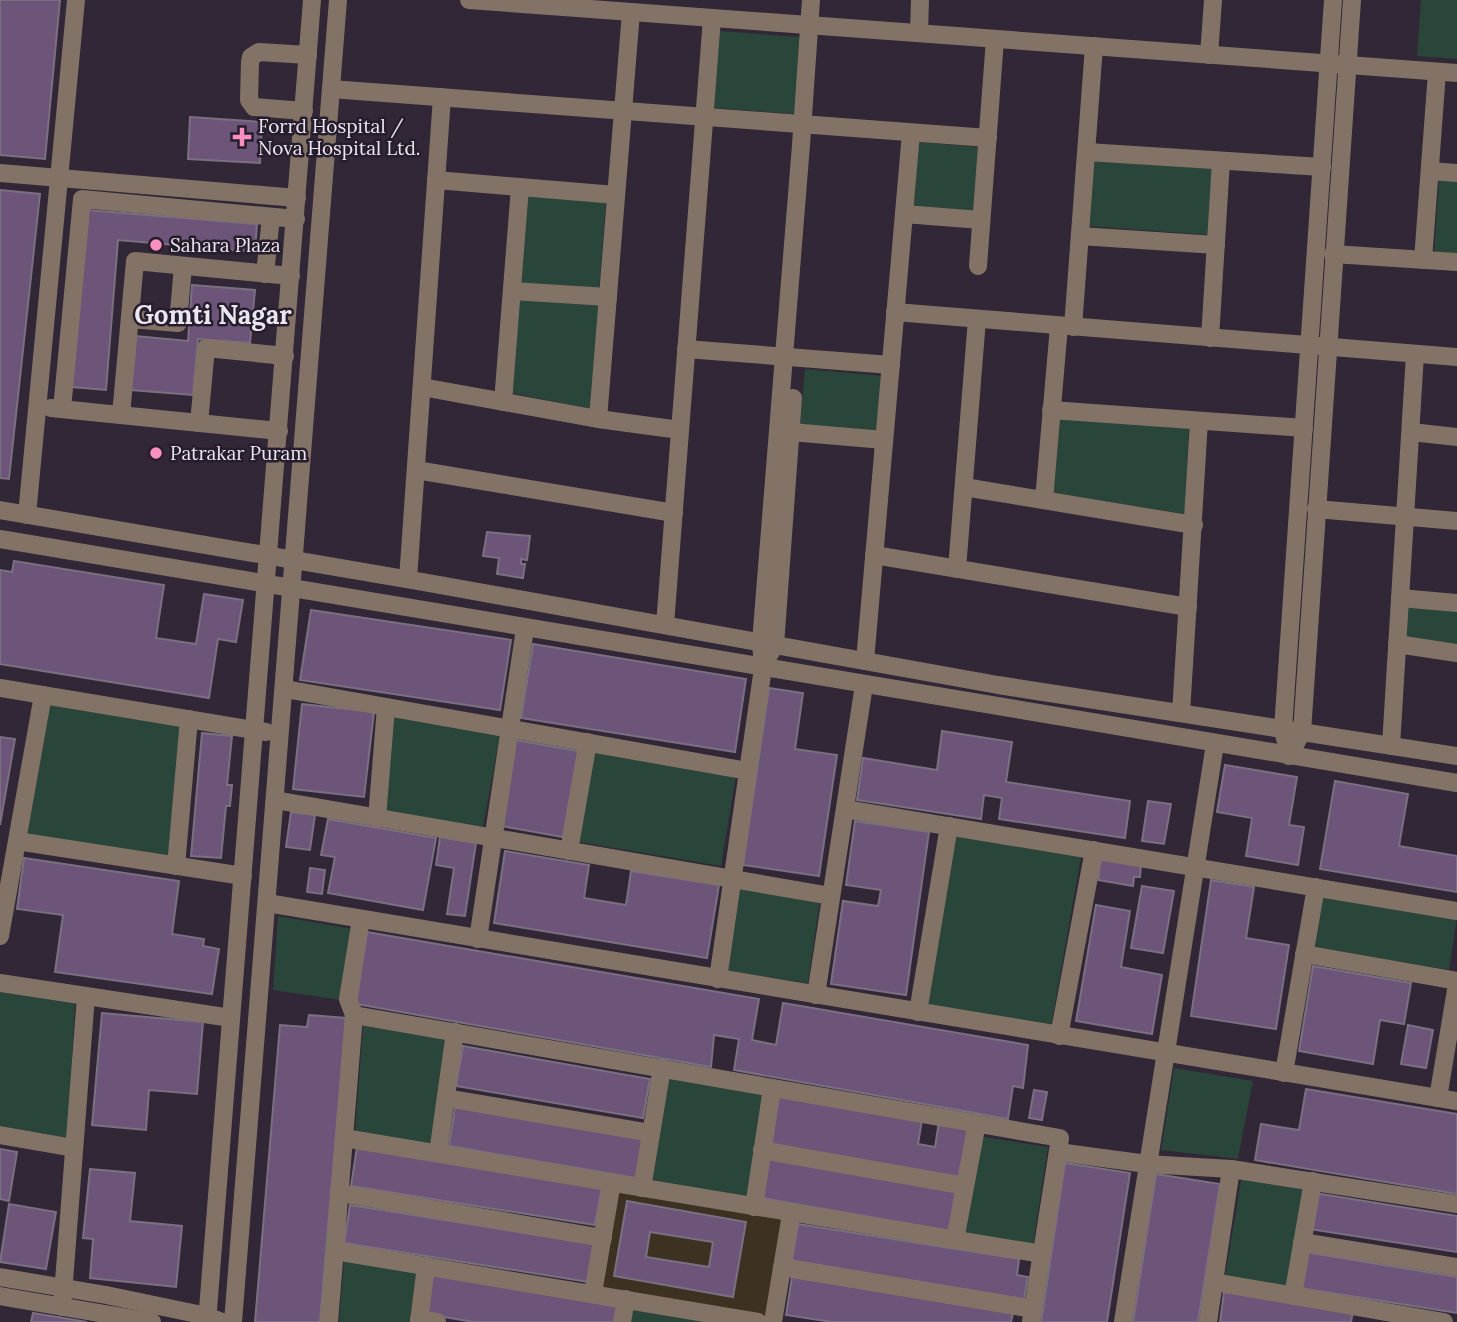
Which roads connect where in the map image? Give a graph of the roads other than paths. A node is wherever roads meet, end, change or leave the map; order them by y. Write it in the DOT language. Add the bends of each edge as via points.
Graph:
graph roads {
  1 [pos="76,0"];
  2 [pos="312,0"];
  3 [pos="338,0"];
  4 [pos="469,0"];
  5 [pos="811,0"];
  6 [pos="823,0"];
  7 [pos="920,0"];
  8 [pos="1213,0"];
  9 [pos="1333,0"];
  10 [pos="1352,0"];
  11 [pos="545,3"];
  12 [pos="631,12"];
  13 [pos="712,18"];
  14 [pos="815,26"];
  15 [pos="919,33"];
  16 [pos="995,39"];
  17 [pos="1094,46"];
  18 [pos="309,55"];
  19 [pos="1209,55"];
  20 [pos="1338,64"];
  21 [pos="1437,72"];
  22 [pos="1457,73"];
  23 [pos="331,89"];
  24 [pos="442,97"];
  25 [pos="304,111"];
  26 [pos="623,111"];
  27 [pos="704,117"];
  28 [pos="808,126"];
  29 [pos="911,133"];
  30 [pos="988,138"];
  31 [pos="1087,152"];
  32 [pos="1221,161"];
  33 [pos="1322,167"];
  34 [pos="1430,171"];
  35 [pos="0,173"];
  36 [pos="1457,173"];
  37 [pos="59,178"];
  38 [pos="436,180"];
  39 [pos="520,187"];
  40 [pos="616,195"];
  41 [pos="297,198"];
  42 [pos="904,214"];
  43 [pos="271,217"];
  44 [pos="296,219"];
  45 [pos="981,220"];
  46 [pos="1080,236"];
  47 [pos="1216,245"];
  48 [pos="1334,254"];
  49 [pos="1423,260"];
  50 [pos="1457,262"];
  51 [pos="183,266"];
  52 [pos="978,266"];
  53 [pos="265,274"];
  54 [pos="291,276"];
  55 [pos="512,291"];
  56 [pos="608,297"];
  57 [pos="895,312"];
  58 [pos="130,318"];
  59 [pos="978,319"];
  60 [pos="1066,326"];
  61 [pos="1210,338"];
  62 [pos="1318,347"];
  63 [pos="686,349"];
  64 [pos="1415,355"];
  65 [pos="285,356"];
  66 [pos="790,358"];
  67 [pos="1457,358"];
  68 [pos="891,365"];
  69 [pos="422,387"];
  70 [pos="503,402"];
  71 [pos="37,407"];
  72 [pos="62,409"];
  73 [pos="1051,410"];
  74 [pos="121,415"];
  75 [pos="598,419"];
  76 [pos="1199,421"];
  77 [pos="199,423"];
  78 [pos="1304,428"];
  79 [pos="279,430"];
  80 [pos="680,430"];
  81 [pos="791,432"];
  82 [pos="1411,432"];
  83 [pos="1457,438"];
  84 [pos="884,440"];
  85 [pos="416,470"];
  86 [pos="964,487"];
  87 [pos="1044,500"];
  88 [pos="1316,509"];
  89 [pos="0,510"];
  90 [pos="674,513"];
  91 [pos="27,515"];
  92 [pos="1405,516"];
  93 [pos="1457,521"];
  94 [pos="1194,525"];
  95 [pos="0,539"];
  96 [pos="874,555"];
  97 [pos="269,556"];
  98 [pos="295,560"];
  99 [pos="957,569"];
  100 [pos="408,579"];
  101 [pos="266,585"];
  102 [pos="293,589"];
  103 [pos="1400,598"];
  104 [pos="1457,603"];
  105 [pos="1188,607"];
  106 [pos="665,625"];
  107 [pos="525,629"];
  108 [pos="768,644"];
  109 [pos="1397,644"];
  110 [pos="1457,653"];
  111 [pos="865,661"];
  112 [pos="763,668"];
  113 [pos="864,685"];
  114 [pos="0,688"];
  115 [pos="285,689"];
  116 [pos="43,695"];
  117 [pos="386,707"];
  118 [pos="1181,713"];
  119 [pos="189,719"];
  120 [pos="510,729"];
  121 [pos="1283,729"];
  122 [pos="254,730"];
  123 [pos="1302,732"];
  124 [pos="281,735"];
  125 [pos="588,742"];
  126 [pos="1215,744"];
  127 [pos="1391,746"];
  128 [pos="1289,756"];
  129 [pos="1457,756"];
  130 [pos="748,771"];
  131 [pos="1457,783"];
  132 [pos="275,800"];
  133 [pos="845,809"];
  134 [pos="377,818"];
  135 [pos="949,826"];
  136 [pos="493,838"];
  137 [pos="17,841"];
  138 [pos="1094,850"];
  139 [pos="569,851"];
  140 [pos="176,866"];
  141 [pos="1195,866"];
  142 [pos="243,876"];
  143 [pos="732,879"];
  144 [pos="1316,887"];
  145 [pos="831,897"];
  146 [pos="267,903"];
  147 [pos="1457,911"];
  148 [pos="360,919"];
  149 [pos="0,936"];
  150 [pos="478,939"];
  151 [pos="1304,954"];
  152 [pos="718,979"];
  153 [pos="0,983"];
  154 [pos="1457,983"];
  155 [pos="816,995"];
  156 [pos="86,996"];
  157 [pos="918,1012"];
  158 [pos="354,1015"];
  159 [pos="231,1018"];
  160 [pos="455,1032"];
  161 [pos="1059,1036"];
  162 [pos="1164,1053"];
  163 [pos="662,1068"];
  164 [pos="1284,1073"];
  165 [pos="772,1088"];
  166 [pos="446,1098"];
  167 [pos="1438,1098"];
  168 [pos="1457,1101"];
  169 [pos="977,1123"];
  170 [pos="651,1133"];
  171 [pos="0,1135"];
  172 [pos="344,1138"];
  173 [pos="74,1147"];
  174 [pos="762,1150"];
  175 [pos="1058,1152"];
  176 [pos="438,1153"];
  177 [pos="1147,1164"];
  178 [pos="1231,1168"];
  179 [pos="1313,1181"];
  180 [pos="612,1182"];
  181 [pos="965,1186"];
  182 [pos="642,1188"];
  183 [pos="339,1193"];
  184 [pos="1457,1204"];
  185 [pos="754,1207"];
  186 [pos="791,1214"];
  187 [pos="603,1238"];
  188 [pos="954,1240"];
  189 [pos="1302,1242"];
  190 [pos="335,1251"];
  191 [pos="1042,1254"];
  192 [pos="426,1266"];
  193 [pos="782,1267"];
  194 [pos="1457,1267"];
  195 [pos="0,1277"];
  196 [pos="1214,1282"];
  197 [pos="64,1288"];
  198 [pos="593,1293"];
  199 [pos="0,1296"];
  200 [pos="1293,1296"];
  201 [pos="626,1299"];
  202 [pos="62,1307"];
  203 [pos="1362,1315"];
  204 [pos="1032,1316"];
  205 [pos="212,1320"];
  206 [pos="737,1320"];
  207 [pos="425,1321"];
  208 [pos="152,1322"];
  209 [pos="233,1322"];
  210 [pos="329,1322"];
  211 [pos="622,1322"];
  212 [pos="758,1322"];
  213 [pos="773,1322"];
  214 [pos="1123,1322"];
  215 [pos="1208,1322"];
  216 [pos="1444,1322"];
  1 -- 37 [label="street"];
  2 -- 18 [label="street"];
  3 -- 23 [label="street"];
  4 -- 11 [label="street"];
  5 -- 14 [label="street"];
  6 -- 14 [label="street"];
  7 -- 15 [label="street"];
  8 -- 19 [label="street"];
  9 -- 20 [label="street"];
  10 -- 20 [label="street"];
  11 -- 12 [label="street"];
  12 -- 13 [label="street"];
  12 -- 26 [label="street"];
  13 -- 14 [label="street"];
  13 -- 27 [label="street"];
  14 -- 15 [label="street"];
  14 -- 28 [label="street"];
  15 -- 16 [label="street"];
  16 -- 17 [label="street"];
  16 -- 30 [label="street"];
  17 -- 19 [label="street"];
  17 -- 31 [label="street"];
  18 -- 25 [label="street"];
  18 -- 25 [label="street" via="259,52 250,62 249,100 254,107"];
  19 -- 20 [label="street"];
  20 -- 21 [label="street"];
  20 -- 33 [label="street"];
  20 -- 48 [label="street"];
  21 -- 22 [label="street"];
  21 -- 34 [label="street"];
  23 -- 24 [label="street"];
  23 -- 98 [label="street"];
  24 -- 26 [label="street"];
  24 -- 38 [label="street"];
  25 -- 41 [label="street"];
  26 -- 27 [label="street"];
  26 -- 40 [label="street"];
  27 -- 28 [label="street"];
  27 -- 63 [label="street"];
  28 -- 29 [label="street"];
  28 -- 66 [label="street"];
  29 -- 30 [label="street"];
  29 -- 42 [label="street"];
  30 -- 45 [label="street"];
  31 -- 32 [label="street"];
  31 -- 46 [label="street"];
  32 -- 33 [label="street"];
  32 -- 47 [label="street"];
  33 -- 62 [label="street"];
  34 -- 36 [label="street"];
  34 -- 49 [label="street"];
  35 -- 37 [label="street"];
  37 -- 41 [label="street"];
  37 -- 71 [label="street"];
  38 -- 39 [label="street"];
  38 -- 69 [label="street"];
  39 -- 40 [label="street"];
  39 -- 55 [label="street"];
  40 -- 56 [label="street"];
  41 -- 44 [label="street"];
  42 -- 45 [label="street"];
  42 -- 57 [label="street"];
  43 -- 44 [label="street"];
  43 -- 53 [label="street"];
  43 -- 72 [label="street" via="82,199"];
  44 -- 54 [label="street"];
  45 -- 52 [label="street"];
  46 -- 47 [label="street"];
  46 -- 60 [label="street"];
  47 -- 61 [label="street"];
  48 -- 49 [label="street"];
  48 -- 62 [label="street"];
  49 -- 50 [label="street"];
  51 -- 53 [label="street"];
  51 -- 58 [label="street" via="178,323"];
  51 -- 58 [label="street" via="135,261"];
  53 -- 54 [label="street"];
  54 -- 65 [label="street"];
  55 -- 56 [label="street"];
  55 -- 70 [label="street"];
  56 -- 75 [label="street"];
  57 -- 59 [label="street"];
  57 -- 68 [label="street"];
  58 -- 74 [label="street"];
  59 -- 60 [label="street"];
  59 -- 86 [label="street"];
  60 -- 61 [label="street"];
  60 -- 73 [label="street"];
  61 -- 62 [label="street"];
  62 -- 64 [label="street"];
  62 -- 78 [label="street"];
  62 -- 88 [label="street"];
  63 -- 66 [label="street"];
  63 -- 80 [label="street"];
  64 -- 67 [label="street"];
  64 -- 82 [label="street"];
  65 -- 77 [label="street" via="206,348"];
  65 -- 79 [label="street"];
  66 -- 68 [label="street"];
  66 -- 81 [label="street"];
  66 -- 108 [label="street"];
  68 -- 84 [label="street"];
  69 -- 70 [label="street"];
  69 -- 85 [label="street"];
  70 -- 75 [label="street"];
  71 -- 72 [label="street"];
  71 -- 91 [label="street"];
  72 -- 74 [label="street"];
  73 -- 76 [label="street"];
  73 -- 87 [label="street"];
  74 -- 77 [label="street"];
  75 -- 80 [label="street"];
  76 -- 78 [label="street"];
  76 -- 94 [label="street"];
  77 -- 79 [label="street"];
  78 -- 121 [label="street"];
  79 -- 97 [label="street"];
  80 -- 90 [label="street"];
  81 -- 84 [label="street"];
  81 -- 108 [label="street"];
  82 -- 83 [label="street"];
  82 -- 92 [label="street"];
  84 -- 96 [label="street"];
  85 -- 90 [label="street"];
  85 -- 100 [label="street"];
  86 -- 87 [label="street"];
  86 -- 99 [label="street"];
  87 -- 94 [label="street"];
  88 -- 92 [label="street"];
  88 -- 123 [label="street"];
  89 -- 91 [label="street"];
  90 -- 106 [label="street"];
  91 -- 97 [label="street"];
  92 -- 93 [label="street"];
  92 -- 103 [label="street"];
  94 -- 105 [label="street"];
  95 -- 101 [label="street"];
  96 -- 99 [label="street"];
  96 -- 111 [label="street"];
  97 -- 98 [label="street"];
  97 -- 101 [label="street"];
  98 -- 100 [label="street"];
  98 -- 102 [label="street"];
  99 -- 105 [label="street"];
  100 -- 106 [label="street"];
  101 -- 102 [label="street"];
  101 -- 122 [label="street"];
  102 -- 107 [label="street"];
  102 -- 115 [label="street"];
  103 -- 104 [label="street"];
  103 -- 109 [label="street"];
  105 -- 118 [label="street"];
  106 -- 108 [label="street"];
  107 -- 112 [label="street"];
  107 -- 120 [label="street"];
  108 -- 111 [label="street"];
  108 -- 112 [label="street"];
  109 -- 110 [label="street"];
  109 -- 127 [label="street"];
  111 -- 118 [label="street"];
  112 -- 113 [label="street"];
  112 -- 130 [label="street"];
  113 -- 126 [label="street"];
  113 -- 133 [label="street"];
  114 -- 116 [label="street"];
  115 -- 117 [label="street"];
  115 -- 124 [label="street"];
  116 -- 119 [label="street"];
  116 -- 137 [label="street"];
  117 -- 120 [label="street"];
  117 -- 134 [label="street"];
  118 -- 121 [label="street"];
  119 -- 122 [label="street"];
  119 -- 140 [label="street"];
  120 -- 125 [label="street"];
  120 -- 136 [label="street"];
  121 -- 123 [label="street"];
  121 -- 128 [label="street"];
  122 -- 124 [label="street"];
  122 -- 142 [label="street"];
  123 -- 127 [label="street"];
  123 -- 128 [label="street"];
  124 -- 132 [label="street"];
  125 -- 130 [label="street"];
  125 -- 139 [label="street"];
  126 -- 128 [label="street"];
  126 -- 141 [label="street"];
  127 -- 129 [label="street"];
  128 -- 131 [label="street"];
  130 -- 143 [label="street"];
  132 -- 134 [label="street"];
  132 -- 146 [label="street"];
  133 -- 135 [label="street"];
  133 -- 145 [label="street"];
  134 -- 136 [label="street"];
  135 -- 138 [label="street"];
  135 -- 157 [label="street"];
  136 -- 139 [label="street"];
  136 -- 150 [label="street"];
  137 -- 140 [label="street"];
  137 -- 149 [label="street"];
  138 -- 141 [label="street"];
  138 -- 161 [label="street"];
  139 -- 143 [label="street"];
  140 -- 142 [label="street"];
  141 -- 144 [label="street"];
  141 -- 162 [label="street"];
  142 -- 159 [label="street"];
  143 -- 145 [label="street"];
  143 -- 152 [label="street"];
  144 -- 147 [label="street"];
  144 -- 151 [label="street"];
  145 -- 155 [label="street"];
  146 -- 148 [label="street"];
  146 -- 209 [label="street"];
  148 -- 150 [label="street"];
  148 -- 158 [label="street" via="348,999"];
  150 -- 152 [label="street"];
  151 -- 154 [label="street"];
  151 -- 164 [label="street"];
  152 -- 155 [label="street"];
  153 -- 156 [label="street"];
  154 -- 167 [label="street"];
  155 -- 157 [label="street"];
  156 -- 159 [label="street"];
  156 -- 173 [label="street"];
  157 -- 161 [label="street"];
  158 -- 160 [label="street"];
  158 -- 172 [label="street"];
  159 -- 205 [label="street"];
  160 -- 163 [label="street"];
  160 -- 166 [label="street"];
  161 -- 162 [label="street"];
  162 -- 164 [label="street"];
  162 -- 177 [label="street"];
  163 -- 165 [label="street"];
  163 -- 170 [label="street"];
  164 -- 167 [label="street"];
  165 -- 169 [label="street"];
  165 -- 174 [label="street"];
  166 -- 170 [label="street"];
  166 -- 176 [label="street"];
  167 -- 168 [label="street"];
  169 -- 175 [label="street" via="1060,1138"];
  169 -- 181 [label="street"];
  170 -- 182 [label="street"];
  171 -- 173 [label="street"];
  172 -- 176 [label="street"];
  172 -- 183 [label="street"];
  173 -- 197 [label="street"];
  174 -- 181 [label="street"];
  174 -- 185 [label="street"];
  175 -- 177 [label="street"];
  175 -- 191 [label="street"];
  176 -- 180 [label="street"];
  177 -- 178 [label="street"];
  177 -- 214 [label="street"];
  178 -- 179 [label="street"];
  178 -- 196 [label="street"];
  179 -- 184 [label="street"];
  179 -- 189 [label="street"];
  180 -- 182 [label="street"];
  180 -- 187 [label="street"];
  181 -- 188 [label="street"];
  182 -- 185 [label="street"];
  183 -- 187 [label="street"];
  183 -- 190 [label="street"];
  185 -- 186 [label="street"];
  186 -- 188 [label="street"];
  186 -- 193 [label="street"];
  187 -- 198 [label="street"];
  188 -- 191 [label="street"];
  189 -- 194 [label="street"];
  189 -- 200 [label="street"];
  190 -- 192 [label="street"];
  190 -- 210 [label="street"];
  191 -- 204 [label="street"];
  192 -- 198 [label="street"];
  192 -- 207 [label="street"];
  193 -- 204 [label="street"];
  193 -- 213 [label="street"];
  195 -- 197 [label="street"];
  196 -- 200 [label="street"];
  196 -- 215 [label="street"];
  197 -- 202 [label="street"];
  197 -- 205 [label="street"];
  198 -- 201 [label="street"];
  199 -- 202 [label="street"];
  200 -- 203 [label="street"];
  201 -- 206 [label="street"];
  201 -- 211 [label="street"];
  202 -- 208 [label="street"];
  203 -- 216 [label="street"];
  206 -- 212 [label="street"];
}
